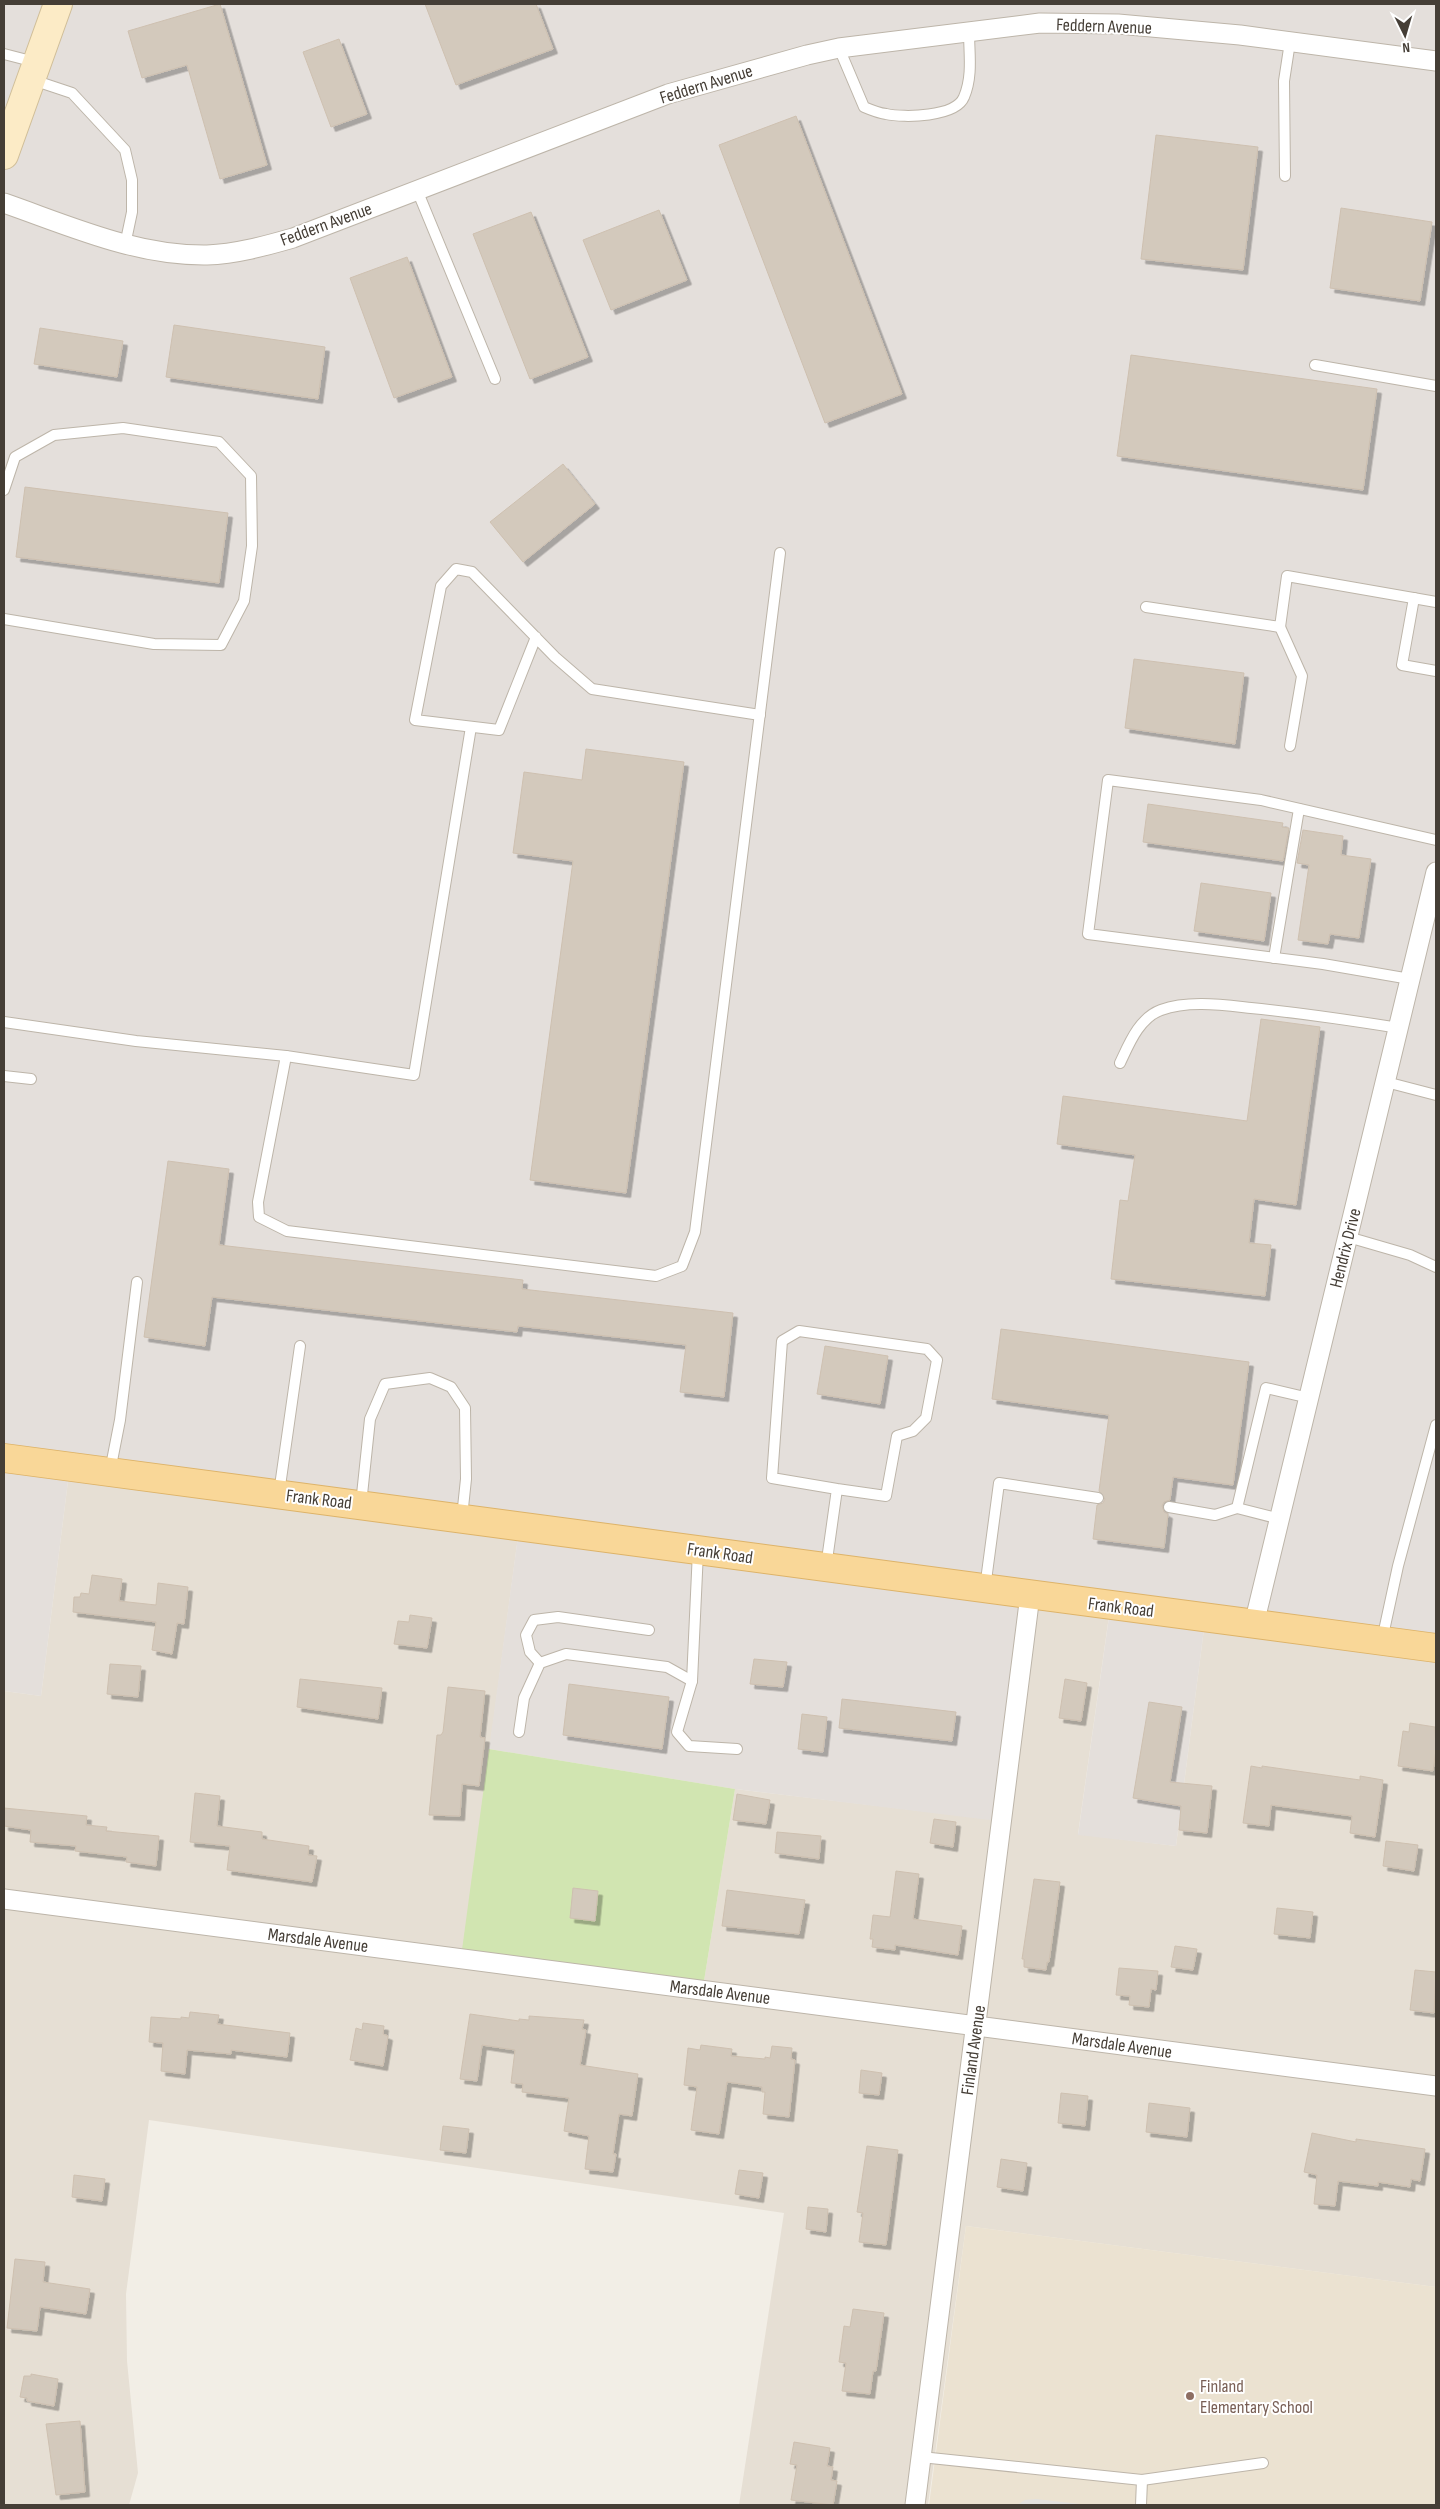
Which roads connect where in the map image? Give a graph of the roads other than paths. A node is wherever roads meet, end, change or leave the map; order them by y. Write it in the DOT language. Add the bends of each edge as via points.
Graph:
graph roads {
  1 [pos="58,4"];
  2 [pos="968,32"];
  3 [pos="1290,42"];
  4 [pos="839,48"];
  5 [pos="4,54"];
  6 [pos="1436,61"];
  7 [pos="33,70"];
  8 [pos="4,155"];
  9 [pos="1285,176"];
  10 [pos="417,190"];
  11 [pos="4,204"];
  12 [pos="125,245"];
  13 [pos="1315,365"];
  14 [pos="495,378"];
  15 [pos="1436,386"];
  16 [pos="4,490"];
  17 [pos="780,553"];
  18 [pos="1414,598"];
  19 [pos="1436,602"];
  20 [pos="1146,607"];
  21 [pos="4,619"];
  22 [pos="1280,627"];
  23 [pos="536,637"];
  24 [pos="1436,671"];
  25 [pos="760,715"];
  26 [pos="471,727"];
  27 [pos="1290,746"];
  28 [pos="1299,809"];
  29 [pos="1436,840"];
  30 [pos="1436,872"];
  31 [pos="1274,958"];
  32 [pos="1410,979"];
  33 [pos="4,1022"];
  34 [pos="1398,1028"];
  35 [pos="286,1056"];
  36 [pos="1120,1063"];
  37 [pos="4,1076"];
  38 [pos="32,1079"];
  39 [pos="1386,1082"];
  40 [pos="1436,1095"];
  41 [pos="1348,1237"];
  42 [pos="1436,1267"];
  43 [pos="138,1282"];
  44 [pos="300,1346"];
  45 [pos="1309,1398"];
  46 [pos="1436,1425"];
  47 [pos="4,1462"];
  48 [pos="110,1472"];
  49 [pos="837,1489"];
  50 [pos="279,1494"];
  51 [pos="1098,1498"];
  52 [pos="361,1505"];
  53 [pos="1169,1507"];
  54 [pos="1237,1508"];
  55 [pos="462,1518"];
  56 [pos="1280,1519"];
  57 [pos="698,1550"];
  58 [pos="825,1568"];
  59 [pos="984,1589"];
  60 [pos="1030,1595"];
  61 [pos="1254,1624"];
  62 [pos="649,1630"];
  63 [pos="1382,1640"];
  64 [pos="1436,1648"];
  65 [pos="540,1663"];
  66 [pos="692,1681"];
  67 [pos="519,1732"];
  68 [pos="737,1749"];
  69 [pos="4,1899"];
  70 [pos="977,2025"];
  71 [pos="1436,2086"];
  72 [pos="922,2457"];
  73 [pos="1263,2463"];
  74 [pos="1142,2480"];
  75 [pos="916,2505"];
  76 [pos="1141,2505"];
  1 -- 7 [label="main road"];
  2 -- 3 [label="street, Feddern Avenue" via="1040,23 1118,24"];
  2 -- 4 [label="street, Feddern Avenue"];
  2 -- 4 [label="lane" via="970,72 964,98 940,114 887,115 864,107"];
  3 -- 6 [label="street, Feddern Avenue"];
  3 -- 9 [label="lane" via="1284,81"];
  4 -- 10 [label="street, Feddern Avenue" via="668,94"];
  5 -- 7 [label="lane"];
  7 -- 8 [label="main road"];
  7 -- 12 [label="lane" via="72,93 124,150 132,180 132,204"];
  10 -- 12 [label="street, Feddern Avenue" via="293,238 251,250 208,255 165,253"];
  10 -- 14 [label="lane"];
  11 -- 12 [label="street, Feddern Avenue"];
  13 -- 15 [label="lane"];
  16 -- 21 [label="lane" via="15,457 54,435 123,428 219,442 251,476 252,546 244,601 221,645 154,644"];
  17 -- 25 [label="lane"];
  18 -- 19 [label="lane"];
  18 -- 22 [label="lane" via="1288,576"];
  18 -- 24 [label="lane" via="1402,665"];
  20 -- 22 [label="lane"];
  22 -- 27 [label="lane" via="1302,676"];
  23 -- 25 [label="lane" via="592,689"];
  23 -- 26 [label="lane" via="499,730"];
  23 -- 26 [label="lane" via="472,572 456,569 441,586 415,720"];
  25 -- 35 [label="lane" via="695,1232 682,1266 656,1276 287,1231 259,1217 258,1202"];
  26 -- 35 [label="lane" via="414,1075"];
  28 -- 29 [label="lane"];
  28 -- 31 [label="lane"];
  28 -- 31 [label="lane" via="1261,800 1108,780 1088,934"];
  30 -- 32 [label="street, Hendrix Drive"];
  31 -- 32 [label="lane"];
  32 -- 34 [label="street, Hendrix Drive"];
  33 -- 35 [label="lane" via="136,1042"];
  34 -- 36 [label="lane" via="1316,1014 1188,1006 1159,1010 1135,1031"];
  34 -- 39 [label="street, Hendrix Drive"];
  37 -- 38 [label="lane"];
  39 -- 40 [label="lane"];
  39 -- 41 [label="street, Hendrix Drive"];
  41 -- 42 [label="lane" via="1410,1255"];
  41 -- 45 [label="street, Hendrix Drive"];
  43 -- 48 [label="lane"];
  44 -- 50 [label="lane"];
  45 -- 54 [label="lane" via="1266,1388"];
  45 -- 56 [label="street, Hendrix Drive"];
  46 -- 63 [label="lane" via="1398,1566"];
  47 -- 48 [label="main road, Frank Road"];
  48 -- 50 [label="main road, Frank Road"];
  49 -- 49 [label="lane" via="886,1496 897,1436 913,1431 926,1418 937,1360 927,1349 798,1331 782,1341 772,1478"];
  49 -- 58 [label="lane"];
  50 -- 52 [label="main road, Frank Road"];
  51 -- 59 [label="lane" via="999,1483"];
  52 -- 55 [label="main road, Frank Road"];
  52 -- 55 [label="lane" via="370,1419 385,1384 430,1378 451,1387 465,1408 466,1479"];
  53 -- 54 [label="lane" via="1215,1515"];
  54 -- 56 [label="lane"];
  55 -- 57 [label="main road, Frank Road"];
  56 -- 61 [label="street, Hendrix Drive"];
  57 -- 58 [label="main road, Frank Road"];
  57 -- 66 [label="lane"];
  58 -- 59 [label="main road, Frank Road"];
  59 -- 60 [label="main road, Frank Road"];
  60 -- 61 [label="main road, Frank Road"];
  60 -- 70 [label="street, Finland Avenue"];
  61 -- 63 [label="main road, Frank Road"];
  62 -- 65 [label="lane" via="558,1617 534,1620 526,1635 530,1652"];
  63 -- 64 [label="main road, Frank Road"];
  65 -- 66 [label="lane" via="566,1654 667,1667"];
  65 -- 67 [label="lane" via="524,1698"];
  66 -- 68 [label="lane" via="678,1732 688,1746"];
  69 -- 70 [label="street, Marsdale Avenue"];
  70 -- 71 [label="street, Marsdale Avenue"];
  70 -- 72 [label="street, Finland Avenue"];
  72 -- 74 [label="lane"];
  72 -- 75 [label="street, Finland Avenue"];
  73 -- 74 [label="lane"];
  74 -- 76 [label="lane"];
}
